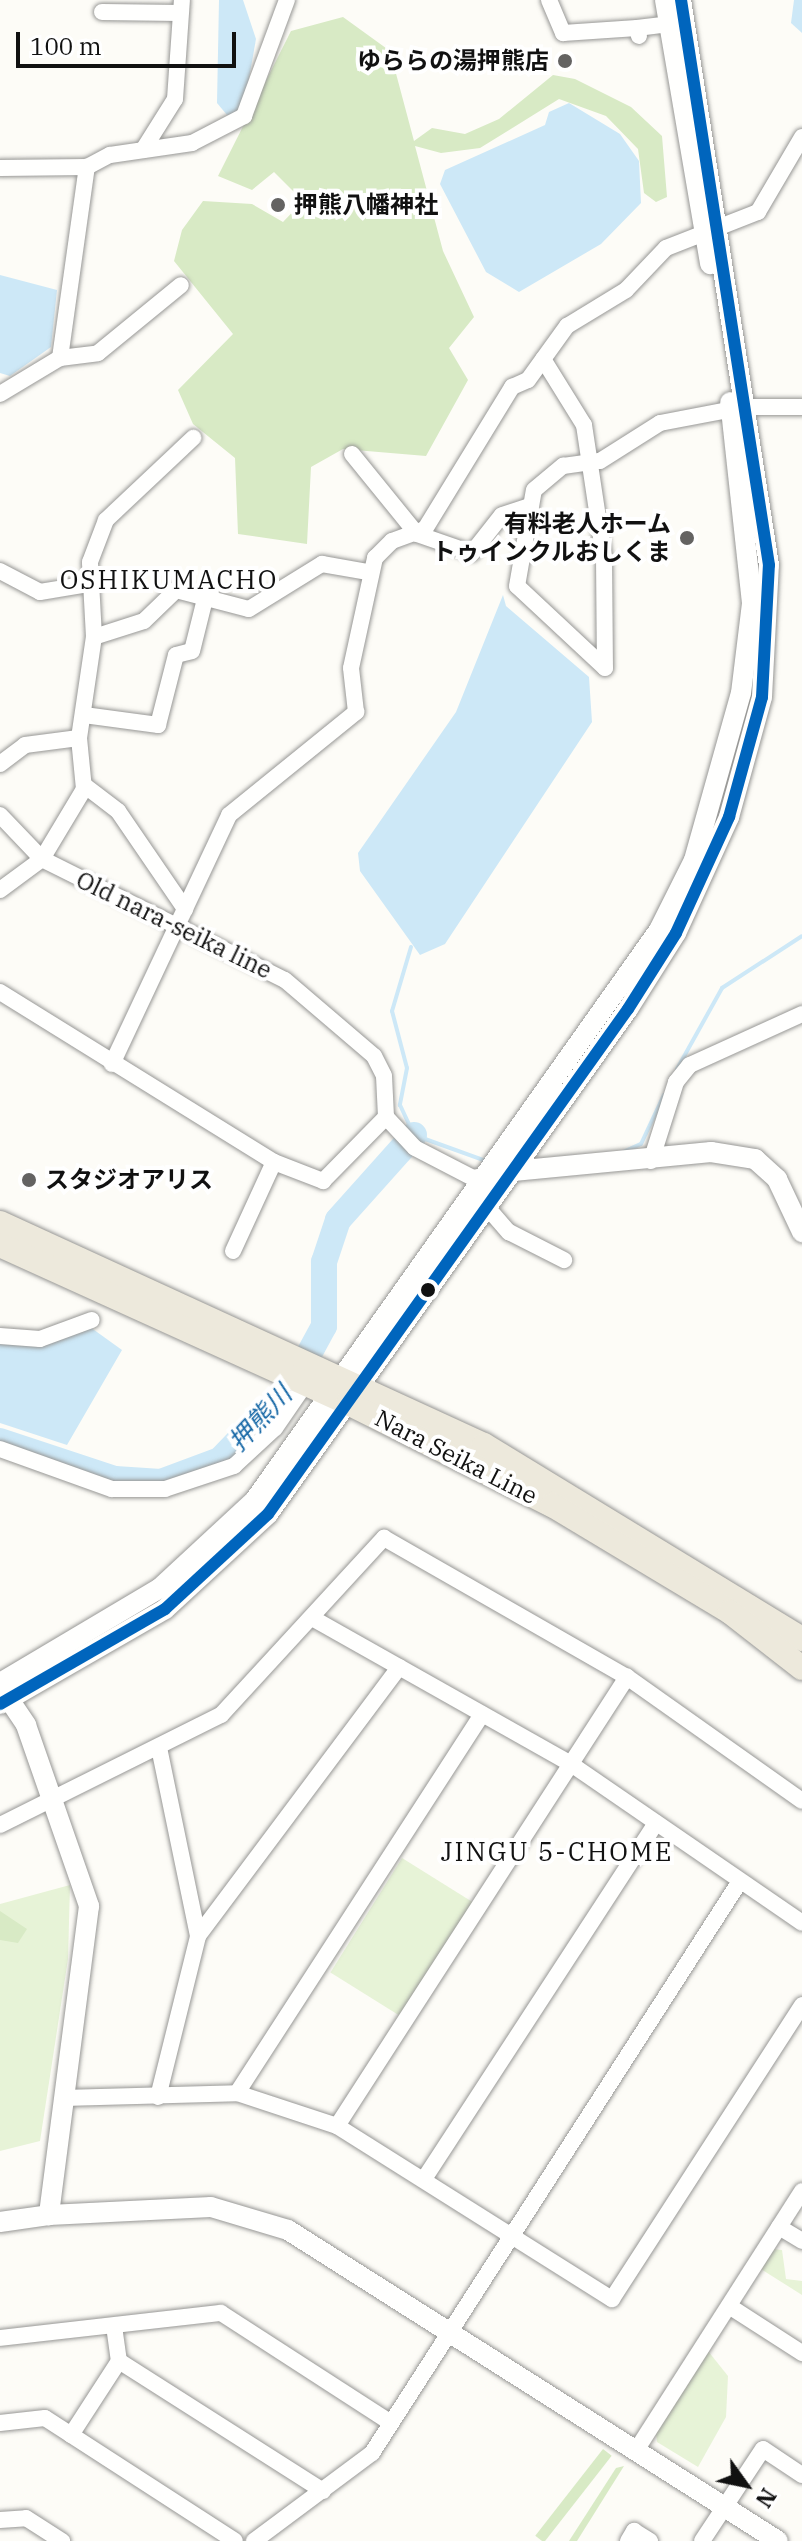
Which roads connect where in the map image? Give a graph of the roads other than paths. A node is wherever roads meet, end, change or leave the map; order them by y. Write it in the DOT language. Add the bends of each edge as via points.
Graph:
graph roads {
  1 [pos="287,0"];
  2 [pos="549,0"];
  3 [pos="665,0"];
  4 [pos="681,0"];
  5 [pos="181,6"];
  6 [pos="102,12"];
  7 [pos="669,24"];
  8 [pos="802,137"];
  9 [pos="143,150"];
  10 [pos="87,167"];
  11 [pos="0,168"];
  12 [pos="710,232"];
  13 [pos="181,285"];
  14 [pos="60,358"];
  15 [pos="543,359"];
  16 [pos="4,392"];
  17 [pos="802,407"];
  18 [pos="738,410"];
  19 [pos="193,438"];
  20 [pos="352,454"];
  21 [pos="591,462"];
  22 [pos="529,506"];
  23 [pos="417,534"];
  24 [pos="0,571"];
  25 [pos="368,572"];
  26 [pos="89,584"];
  27 [pos="205,599"];
  28 [pos="94,637"];
  29 [pos="84,715"];
  30 [pos="79,738"];
  31 [pos="0,764"];
  32 [pos="84,785"];
  33 [pos="0,815"];
  34 [pos="42,859"];
  35 [pos="0,890"];
  36 [pos="182,917"];
  37 [pos="0,992"];
  38 [pos="802,1014"];
  39 [pos="112,1064"];
  40 [pos="386,1117"];
  41 [pos="651,1161"];
  42 [pos="274,1162"];
  43 [pos="510,1171"];
  44 [pos="487,1175"];
  45 [pos="486,1206"];
  46 [pos="0,1223"];
  47 [pos="802,1232"];
  48 [pos="0,1245"];
  49 [pos="233,1251"];
  50 [pos="564,1260"];
  51 [pos="92,1320"];
  52 [pos="0,1336"];
  53 [pos="296,1373"];
  54 [pos="346,1392"];
  55 [pos="0,1449"];
  56 [pos="312,1618"];
  57 [pos="802,1639"];
  58 [pos="399,1667"];
  59 [pos="802,1668"];
  60 [pos="627,1677"];
  61 [pos="3,1693"];
  62 [pos="482,1714"];
  63 [pos="159,1748"];
  64 [pos="571,1764"];
  65 [pos="56,1801"];
  66 [pos="802,1801"];
  67 [pos="656,1823"];
  68 [pos="0,1825"];
  69 [pos="740,1881"];
  70 [pos="802,1923"];
  71 [pos="198,1936"];
  72 [pos="802,2005"];
  73 [pos="237,2093"];
  74 [pos="158,2097"];
  75 [pos="63,2098"];
  76 [pos="337,2126"];
  77 [pos="424,2179"];
  78 [pos="802,2191"];
  79 [pos="49,2215"];
  80 [pos="0,2222"];
  81 [pos="779,2227"];
  82 [pos="512,2236"];
  83 [pos="802,2241"];
  84 [pos="729,2306"];
  85 [pos="114,2326"];
  86 [pos="452,2329"];
  87 [pos="0,2338"];
  88 [pos="802,2353"];
  89 [pos="119,2361"];
  90 [pos="0,2423"];
  91 [pos="391,2423"];
  92 [pos="71,2435"];
  93 [pos="637,2449"];
  94 [pos="802,2475"];
  95 [pos="323,2491"];
  96 [pos="725,2506"];
  97 [pos="0,2520"];
  98 [pos="62,2541"];
  99 [pos="235,2541"];
  100 [pos="254,2541"];
  101 [pos="628,2541"];
  102 [pos="650,2541"];
  103 [pos="702,2541"];
  104 [pos="778,2541"];
  1 -- 9 [label="street" via="244,116 192,143"];
  2 -- 7 [label="street" via="563,33 638,32"];
  3 -- 7 [label="street"];
  4 -- 12 [label="street"];
  5 -- 6 [label="street"];
  5 -- 9 [label="street" via="175,99"];
  7 -- 12 [label="street"];
  8 -- 12 [label="street" via="788,153 771,201"];
  9 -- 10 [label="street"];
  10 -- 11 [label="street"];
  10 -- 14 [label="street"];
  12 -- 15 [label="street" via="666,248 626,290 576,318"];
  12 -- 18 [label="street"];
  13 -- 14 [label="street" via="98,353"];
  14 -- 16 [label="street"];
  15 -- 21 [label="street" via="578,408"];
  15 -- 23 [label="street" via="512,387"];
  17 -- 18 [label="street"];
  18 -- 21 [label="street" via="660,423"];
  18 -- 43 [label="street" via="769,565 765,670 749,756 676,933"];
  18 -- 44 [label="street" via="752,603 727,760 694,860 659,930"];
  19 -- 26 [label="street" via="106,520"];
  20 -- 23 [label="street"];
  21 -- 22 [label="street" via="545,477"];
  21 -- 22 [label="street" via="604,557 605,668 523,598 515,575"];
  22 -- 23 [label="street" via="502,515 472,553"];
  23 -- 25 [label="street" via="392,541"];
  24 -- 26 [label="street" via="40,592"];
  25 -- 27 [label="street" via="322,564 249,609"];
  25 -- 36 [label="street" via="351,668 356,712 229,815"];
  26 -- 28 [label="street"];
  27 -- 28 [label="street" via="176,590 131,629"];
  27 -- 29 [label="street" via="192,651 176,655 158,725"];
  28 -- 29 [label="street"];
  29 -- 30 [label="street"];
  30 -- 31 [label="street" via="25,745"];
  30 -- 32 [label="street"];
  32 -- 34 [label="street"];
  32 -- 36 [label="street" via="118,811"];
  33 -- 34 [label="street, Old nara-seika line"];
  34 -- 35 [label="street"];
  34 -- 36 [label="street, Old nara-seika line"];
  36 -- 39 [label="street" via="146,979"];
  36 -- 40 [label="street, Old nara-seika line" via="275,974 362,1042 384,1076"];
  37 -- 39 [label="street"];
  38 -- 41 [label="street" via="690,1065 676,1082"];
  39 -- 42 [label="street"];
  40 -- 42 [label="street" via="323,1181"];
  40 -- 44 [label="street" via="415,1148 473,1178"];
  41 -- 43 [label="street"];
  41 -- 47 [label="street" via="711,1152 755,1159 777,1179"];
  42 -- 49 [label="street"];
  43 -- 44 [label="street"];
  43 -- 45 [label="street"];
  44 -- 54 [label="street"];
  45 -- 50 [label="street" via="509,1232"];
  45 -- 54 [label="street"];
  46 -- 53 [label="main road, Nara Seika Line"];
  48 -- 53 [label="main road, Nara Seika Line"];
  51 -- 52 [label="street" via="40,1339"];
  53 -- 54 [label="main road, Nara Seika Line"];
  53 -- 55 [label="street" via="275,1428 234,1466 165,1489 112,1489"];
  54 -- 57 [label="main road, Nara Seika Line" via="563,1487"];
  54 -- 59 [label="main road, Nara Seika Line" via="552,1505 730,1612"];
  54 -- 61 [label="street" via="288,1488 214,1570 116,1643"];
  56 -- 58 [label="street"];
  56 -- 60 [label="street" via="384,1538"];
  56 -- 63 [label="street" via="221,1715"];
  58 -- 62 [label="street"];
  58 -- 71 [label="street"];
  60 -- 64 [label="street"];
  60 -- 66 [label="street"];
  61 -- 65 [label="street"];
  62 -- 64 [label="street"];
  62 -- 73 [label="street"];
  63 -- 65 [label="street"];
  63 -- 71 [label="street"];
  64 -- 67 [label="street"];
  64 -- 76 [label="street"];
  65 -- 68 [label="street"];
  65 -- 75 [label="street" via="89,1906"];
  67 -- 69 [label="street"];
  67 -- 77 [label="street"];
  69 -- 70 [label="street"];
  69 -- 82 [label="street"];
  71 -- 74 [label="street"];
  72 -- 82 [label="street" via="612,2299"];
  73 -- 74 [label="street"];
  73 -- 76 [label="street"];
  74 -- 75 [label="street"];
  75 -- 79 [label="street"];
  76 -- 77 [label="street"];
  77 -- 82 [label="street"];
  78 -- 81 [label="street"];
  79 -- 80 [label="street"];
  79 -- 86 [label="street" via="168,2205 252,2218 329,2251"];
  81 -- 83 [label="street"];
  81 -- 84 [label="street"];
  82 -- 86 [label="street"];
  84 -- 88 [label="street"];
  84 -- 93 [label="street"];
  85 -- 87 [label="street"];
  85 -- 89 [label="street"];
  85 -- 91 [label="street" via="221,2313"];
  86 -- 91 [label="street"];
  86 -- 93 [label="street"];
  89 -- 92 [label="street"];
  89 -- 95 [label="street"];
  90 -- 92 [label="street" via="45,2418"];
  91 -- 95 [label="street" via="372,2453"];
  92 -- 99 [label="street"];
  93 -- 96 [label="street"];
  94 -- 96 [label="street" via="763,2449"];
  95 -- 100 [label="street"];
  96 -- 103 [label="street"];
  96 -- 104 [label="street"];
  97 -- 98 [label="street" via="26,2518"];
  101 -- 102 [label="street" via="634,2531"];
}
